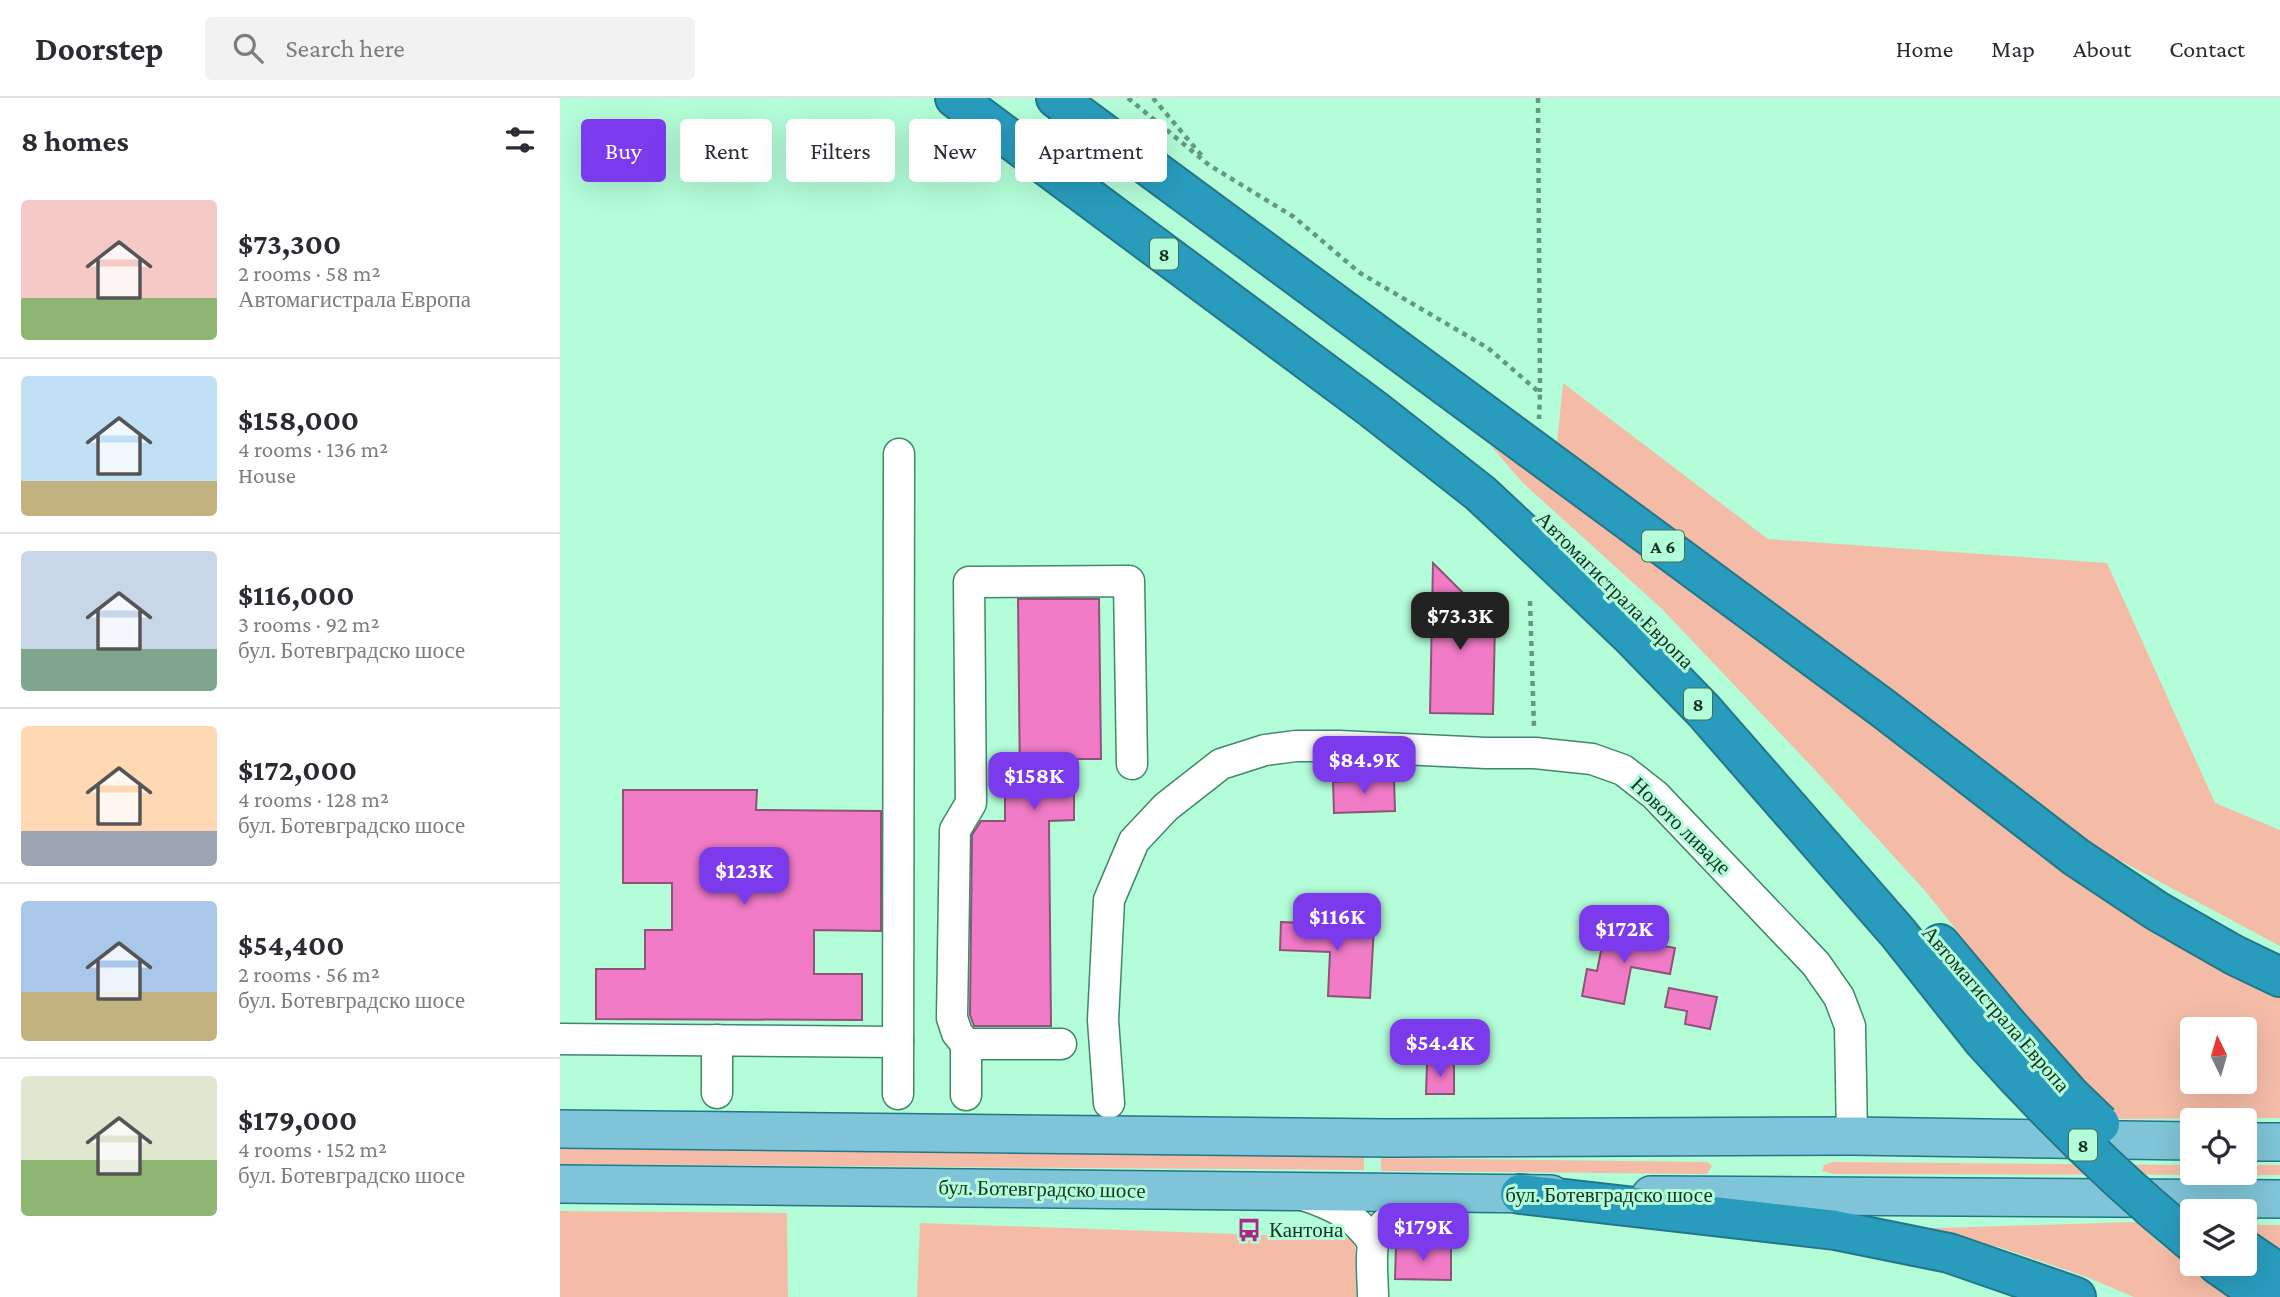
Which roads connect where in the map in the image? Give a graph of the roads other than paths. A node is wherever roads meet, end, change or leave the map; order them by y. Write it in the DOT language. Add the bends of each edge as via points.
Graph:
graph roads {
  1 [pos="956,98"];
  2 [pos="976,98"];
  3 [pos="1056,98"];
  4 [pos="899,454"];
  5 [pos="1132,764"];
  6 [pos="2280,977"];
  7 [pos="1994,1031"];
  8 [pos="560,1039"];
  9 [pos="717,1040"];
  10 [pos="898,1042"];
  11 [pos="966,1044"];
  12 [pos="1061,1044"];
  13 [pos="717,1093"];
  14 [pos="898,1094"];
  15 [pos="966,1095"];
  16 [pos="1109,1103"];
  17 [pos="560,1129"];
  18 [pos="1852,1136"];
  19 [pos="2180,1141"];
  20 [pos="2257,1142"];
  21 [pos="2280,1142"];
  22 [pos="560,1184"];
  23 [pos="1293,1192"];
  24 [pos="1442,1193"];
  25 [pos="1520,1194"];
  26 [pos="2180,1199"];
  27 [pos="2280,1199"];
  28 [pos="2180,1233"];
  29 [pos="1373,1242"];
  30 [pos="2252,1276"];
  31 [pos="1373,1297"];
  32 [pos="2076,1297"];
  33 [pos="2264,1297"];
  1 -- 7 [label="highway, 8" via="1480,493 1704,711 1898,933"];
  2 -- 7 [label="highway, Автомагистрала Европа" via="1353,362 1565,537 1630,599 1905,903"];
  3 -- 6 [label="highway, A 6" via="1884,709 2076,857 2157,911"];
  4 -- 10 [label="lane"];
  5 -- 11 [label="lane" via="1129,581 969,582 971,803 955,830 952,1018"];
  7 -- 26 [label="highway, Автомагистрала Европа, bridge"];
  7 -- 28 [label="highway, 8, bridge" via="2025,1087 2113,1175"];
  8 -- 9 [label="lane"];
  9 -- 10 [label="lane"];
  9 -- 13 [label="lane"];
  10 -- 14 [label="lane"];
  11 -- 12 [label="lane"];
  11 -- 15 [label="lane"];
  16 -- 18 [label="lane, Новото ливаде" via="1103,1020 1109,900 1134,841 1166,807 1221,764 1291,747 1535,752 1592,759 1623,770 1655,795 1816,964 1839,997 1850,1026"];
  17 -- 18 [label="main road" via="1389,1138"];
  18 -- 19 [label="main road"];
  20 -- 21 [label="main road"];
  22 -- 23 [label="main road, бул. Ботевградско шосе"];
  23 -- 24 [label="main road, бул. Ботевградско шосе"];
  23 -- 29 [label="lane" via="1329,1204 1361,1224"];
  24 -- 25 [label="main road, бул. Ботевградско шосе"];
  24 -- 29 [label="lane" via="1406,1209 1383,1226"];
  25 -- 27 [label="main road, бул. Ботевградско шосе"];
  25 -- 32 [label="highway" via="1882,1238 1949,1253"];
  29 -- 31 [label="lane"];
  30 -- 33 [label="highway"];
}
